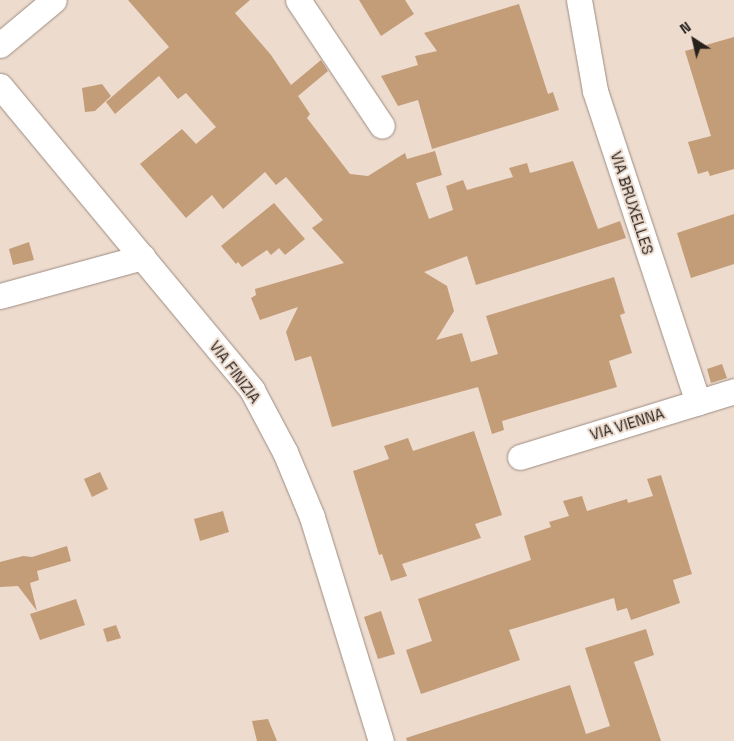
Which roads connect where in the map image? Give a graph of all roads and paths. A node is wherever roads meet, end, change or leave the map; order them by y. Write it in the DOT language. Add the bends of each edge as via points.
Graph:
graph roads {
  1 [pos="54,0"];
  2 [pos="298,0"];
  3 [pos="579,0"];
  4 [pos="0,46"];
  5 [pos="0,86"];
  6 [pos="382,126"];
  7 [pos="143,257"];
  8 [pos="0,296"];
  9 [pos="734,391"];
  10 [pos="698,402"];
  11 [pos="520,457"];
  12 [pos="381,741"];
  1 -- 4 [label="street"];
  2 -- 6 [label="street"];
  3 -- 10 [label="street, VIA BRUXELLES" via="594,91"];
  5 -- 7 [label="street, VIA FINIZIA"];
  7 -- 8 [label="street"];
  7 -- 12 [label="street, VIA FINIZIA" via="252,390 285,452 312,517"];
  9 -- 10 [label="street, VIA VIENNA"];
  10 -- 11 [label="street, VIA VIENNA"];
}
